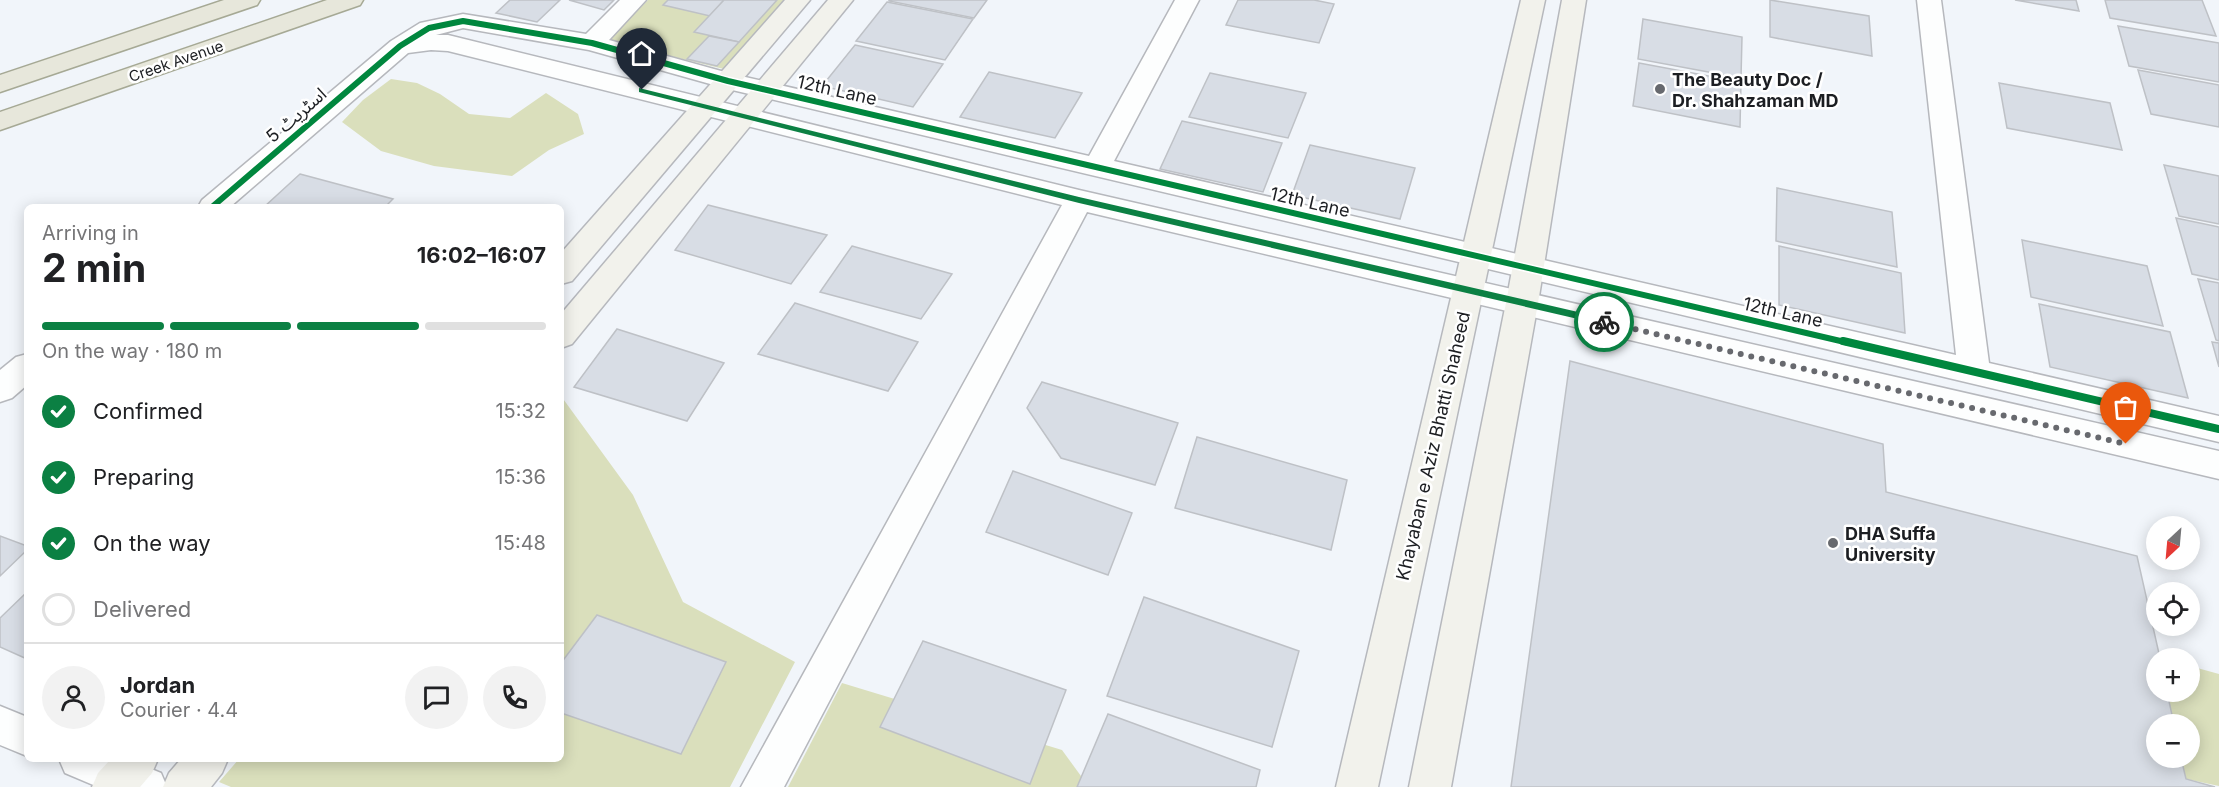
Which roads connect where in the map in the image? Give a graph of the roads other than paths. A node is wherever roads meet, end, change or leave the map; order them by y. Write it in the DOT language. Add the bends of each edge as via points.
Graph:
graph roads {
  1 [pos="249,0"];
  2 [pos="351,0"];
  3 [pos="634,0"];
  4 [pos="798,0"];
  5 [pos="841,0"];
  6 [pos="1188,0"];
  7 [pos="1533,0"];
  8 [pos="1574,0"];
  9 [pos="1929,0"];
  10 [pos="592,43"];
  11 [pos="400,46"];
  12 [pos="728,81"];
  13 [pos="0,84"];
  14 [pos="768,89"];
  15 [pos="706,106"];
  16 [pos="746,116"];
  17 [pos="0,122"];
  18 [pos="1096,168"];
  19 [pos="1079,200"];
  20 [pos="216,204"];
  21 [pos="1476,256"];
  22 [pos="1526,267"];
  23 [pos="564,270"];
  24 [pos="1468,290"];
  25 [pos="1522,303"];
  26 [pos="564,332"];
  27 [pos="24,369"];
  28 [pos="1974,371"];
  29 [pos="0,389"];
  30 [pos="2219,429"];
  31 [pos="2219,465"];
  32 [pos="0,725"];
  33 [pos="24,736"];
  34 [pos="87,762"];
  35 [pos="205,762"];
  36 [pos="130,778"];
  37 [pos="184,787"];
  38 [pos="762,787"];
  39 [pos="1357,787"];
  40 [pos="1430,787"];
  1 -- 13 [label="main road, Creek Avenue"];
  2 -- 17 [label="main road, Creek Avenue"];
  3 -- 10 [label="street"];
  4 -- 12 [label="street"];
  5 -- 14 [label="street"];
  6 -- 18 [label="street"];
  7 -- 21 [label="street, Khayaban e Aziz Bhatti Shaheed"];
  8 -- 22 [label="street"];
  9 -- 28 [label="street"];
  10 -- 11 [label="street, 12th Lane" via="462,21 423,29"];
  10 -- 12 [label="street, 12th Lane"];
  11 -- 15 [label="street" via="448,43"];
  11 -- 20 [label="street, اسٹریٹ 5"];
  12 -- 14 [label="street, 12th Lane"];
  12 -- 15 [label="street"];
  14 -- 16 [label="street"];
  14 -- 18 [label="street, 12th Lane"];
  15 -- 16 [label="street"];
  15 -- 23 [label="street"];
  16 -- 19 [label="street"];
  16 -- 26 [label="street"];
  18 -- 21 [label="street, 12th Lane"];
  19 -- 24 [label="street"];
  19 -- 38 [label="street"];
  21 -- 22 [label="street, 12th Lane"];
  21 -- 24 [label="street, Khayaban e Aziz Bhatti Shaheed"];
  22 -- 25 [label="street"];
  22 -- 28 [label="street, 12th Lane"];
  24 -- 25 [label="street"];
  24 -- 39 [label="street, Khayaban e Aziz Bhatti Shaheed"];
  25 -- 31 [label="street"];
  25 -- 40 [label="street"];
  27 -- 29 [label="street"];
  28 -- 30 [label="street, 12th Lane"];
  32 -- 33 [label="street"];
  34 -- 36 [label="street"];
  35 -- 37 [label="street"];
}
